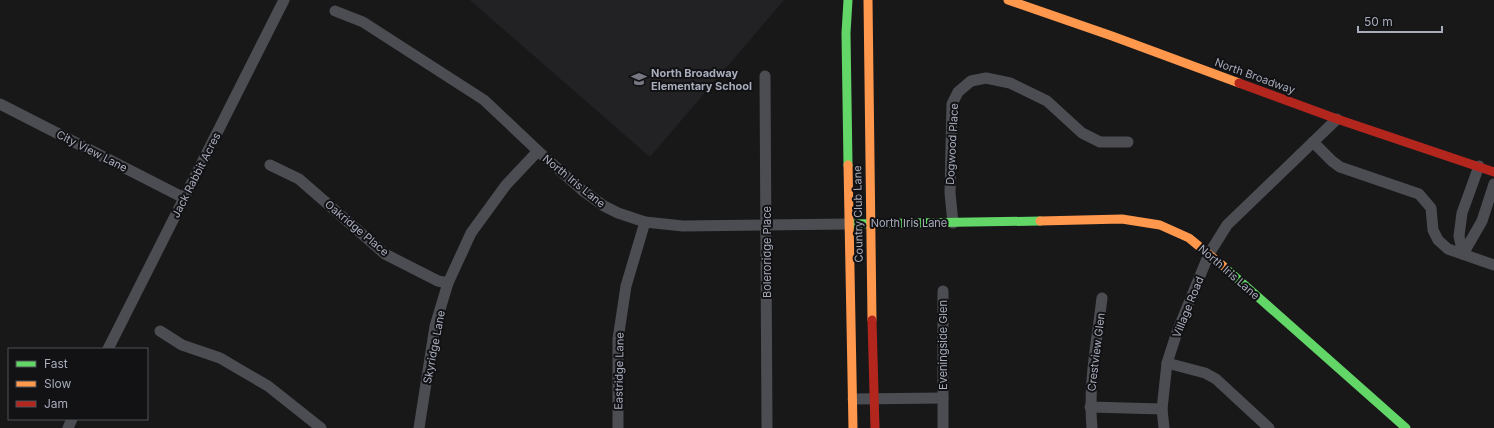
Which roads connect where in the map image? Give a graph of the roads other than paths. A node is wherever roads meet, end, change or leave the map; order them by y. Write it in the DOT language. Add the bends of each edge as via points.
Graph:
graph roads {
  1 [pos="284,0"];
  2 [pos="848,0"];
  3 [pos="868,0"];
  4 [pos="1008,0"];
  5 [pos="335,11"];
  6 [pos="765,76"];
  7 [pos="0,104"];
  8 [pos="1337,119"];
  9 [pos="1128,142"];
  10 [pos="1314,142"];
  11 [pos="538,151"];
  12 [pos="270,165"];
  13 [pos="1479,166"];
  14 [pos="1494,172"];
  15 [pos="1494,184"];
  16 [pos="184,198"];
  17 [pos="645,222"];
  18 [pos="870,223"];
  19 [pos="953,223"];
  20 [pos="850,224"];
  21 [pos="767,225"];
  22 [pos="1209,254"];
  23 [pos="1463,254"];
  24 [pos="1494,265"];
  25 [pos="448,283"];
  26 [pos="943,291"];
  27 [pos="1102,298"];
  28 [pos="160,331"];
  29 [pos="109,348"];
  30 [pos="1167,363"];
  31 [pos="943,398"];
  32 [pos="853,399"];
  33 [pos="874,399"];
  34 [pos="1090,407"];
  35 [pos="1162,409"];
  36 [pos="321,428"];
  37 [pos="419,428"];
  38 [pos="618,428"];
  39 [pos="767,428"];
  40 [pos="854,428"];
  41 [pos="874,428"];
  42 [pos="943,428"];
  43 [pos="1092,428"];
  44 [pos="1164,428"];
  45 [pos="1269,428"];
  46 [pos="1406,428"];
  1 -- 16 [label="street, Jack Rabbit Acres"];
  2 -- 20 [label="main road, Country Club Lane" via="846,33"];
  3 -- 18 [label="main road, Country Club Lane"];
  4 -- 8 [label="main road, North Broadway"];
  5 -- 11 [label="street, North Iris Lane" via="363,22 484,100"];
  6 -- 21 [label="street, Boleroridge Place"];
  7 -- 16 [label="street, City View Lane"];
  8 -- 10 [label="street, Village Road"];
  8 -- 13 [label="main road, North Broadway"];
  9 -- 19 [label="street, Dogwood Place" via="1100,142 1082,132 1047,101 1010,83 986,78 971,81 958,92 952,104 950,193"];
  10 -- 22 [label="street, Village Road" via="1227,225"];
  10 -- 23 [label="street" via="1340,166 1419,194 1431,208 1433,230 1438,240 1448,249"];
  11 -- 17 [label="street, North Iris Lane" via="604,206"];
  11 -- 25 [label="street, Skyridge Lane" via="506,185 471,233"];
  12 -- 25 [label="street, Oakridge Place" via="299,179 385,254 438,281"];
  13 -- 14 [label="main road, North Broadway"];
  13 -- 23 [label="street" via="1462,213 1460,236"];
  15 -- 23 [label="street" via="1482,221"];
  16 -- 29 [label="street, Jack Rabbit Acres"];
  17 -- 21 [label="street, North Iris Lane" via="683,226"];
  17 -- 38 [label="street, Eastridge Lane" via="626,286 618,338"];
  18 -- 19 [label="main road, North Iris Lane"];
  18 -- 20 [label="main road, North Iris Lane"];
  18 -- 33 [label="main road, Country Club Lane"];
  19 -- 22 [label="main road, North Iris Lane" via="1122,219 1160,225 1189,238"];
  20 -- 21 [label="street, North Iris Lane"];
  20 -- 32 [label="main road, Country Club Lane"];
  21 -- 39 [label="street, Boleroridge Place"];
  22 -- 30 [label="street, Village Road"];
  22 -- 46 [label="main road, North Iris Lane"];
  23 -- 24 [label="street"];
  25 -- 37 [label="street, Skyridge Lane" via="435,326"];
  26 -- 31 [label="street, Eveningside Glen"];
  27 -- 34 [label="street, Crestview Glen"];
  28 -- 36 [label="street" via="182,345 220,358 268,386"];
  30 -- 35 [label="street, Village Road"];
  30 -- 45 [label="street" via="1205,373 1216,379"];
  31 -- 33 [label="street, Eveningside Glen"];
  31 -- 42 [label="street, Eveningside Glen"];
  32 -- 33 [label="street, Eveningside Glen"];
  32 -- 40 [label="main road, Country Club Lane"];
  33 -- 41 [label="main road, Country Club Lane"];
  34 -- 35 [label="street, Crestview Glen"];
  34 -- 43 [label="street, Crestview Glen"];
  35 -- 44 [label="street, Village Road"];
}
